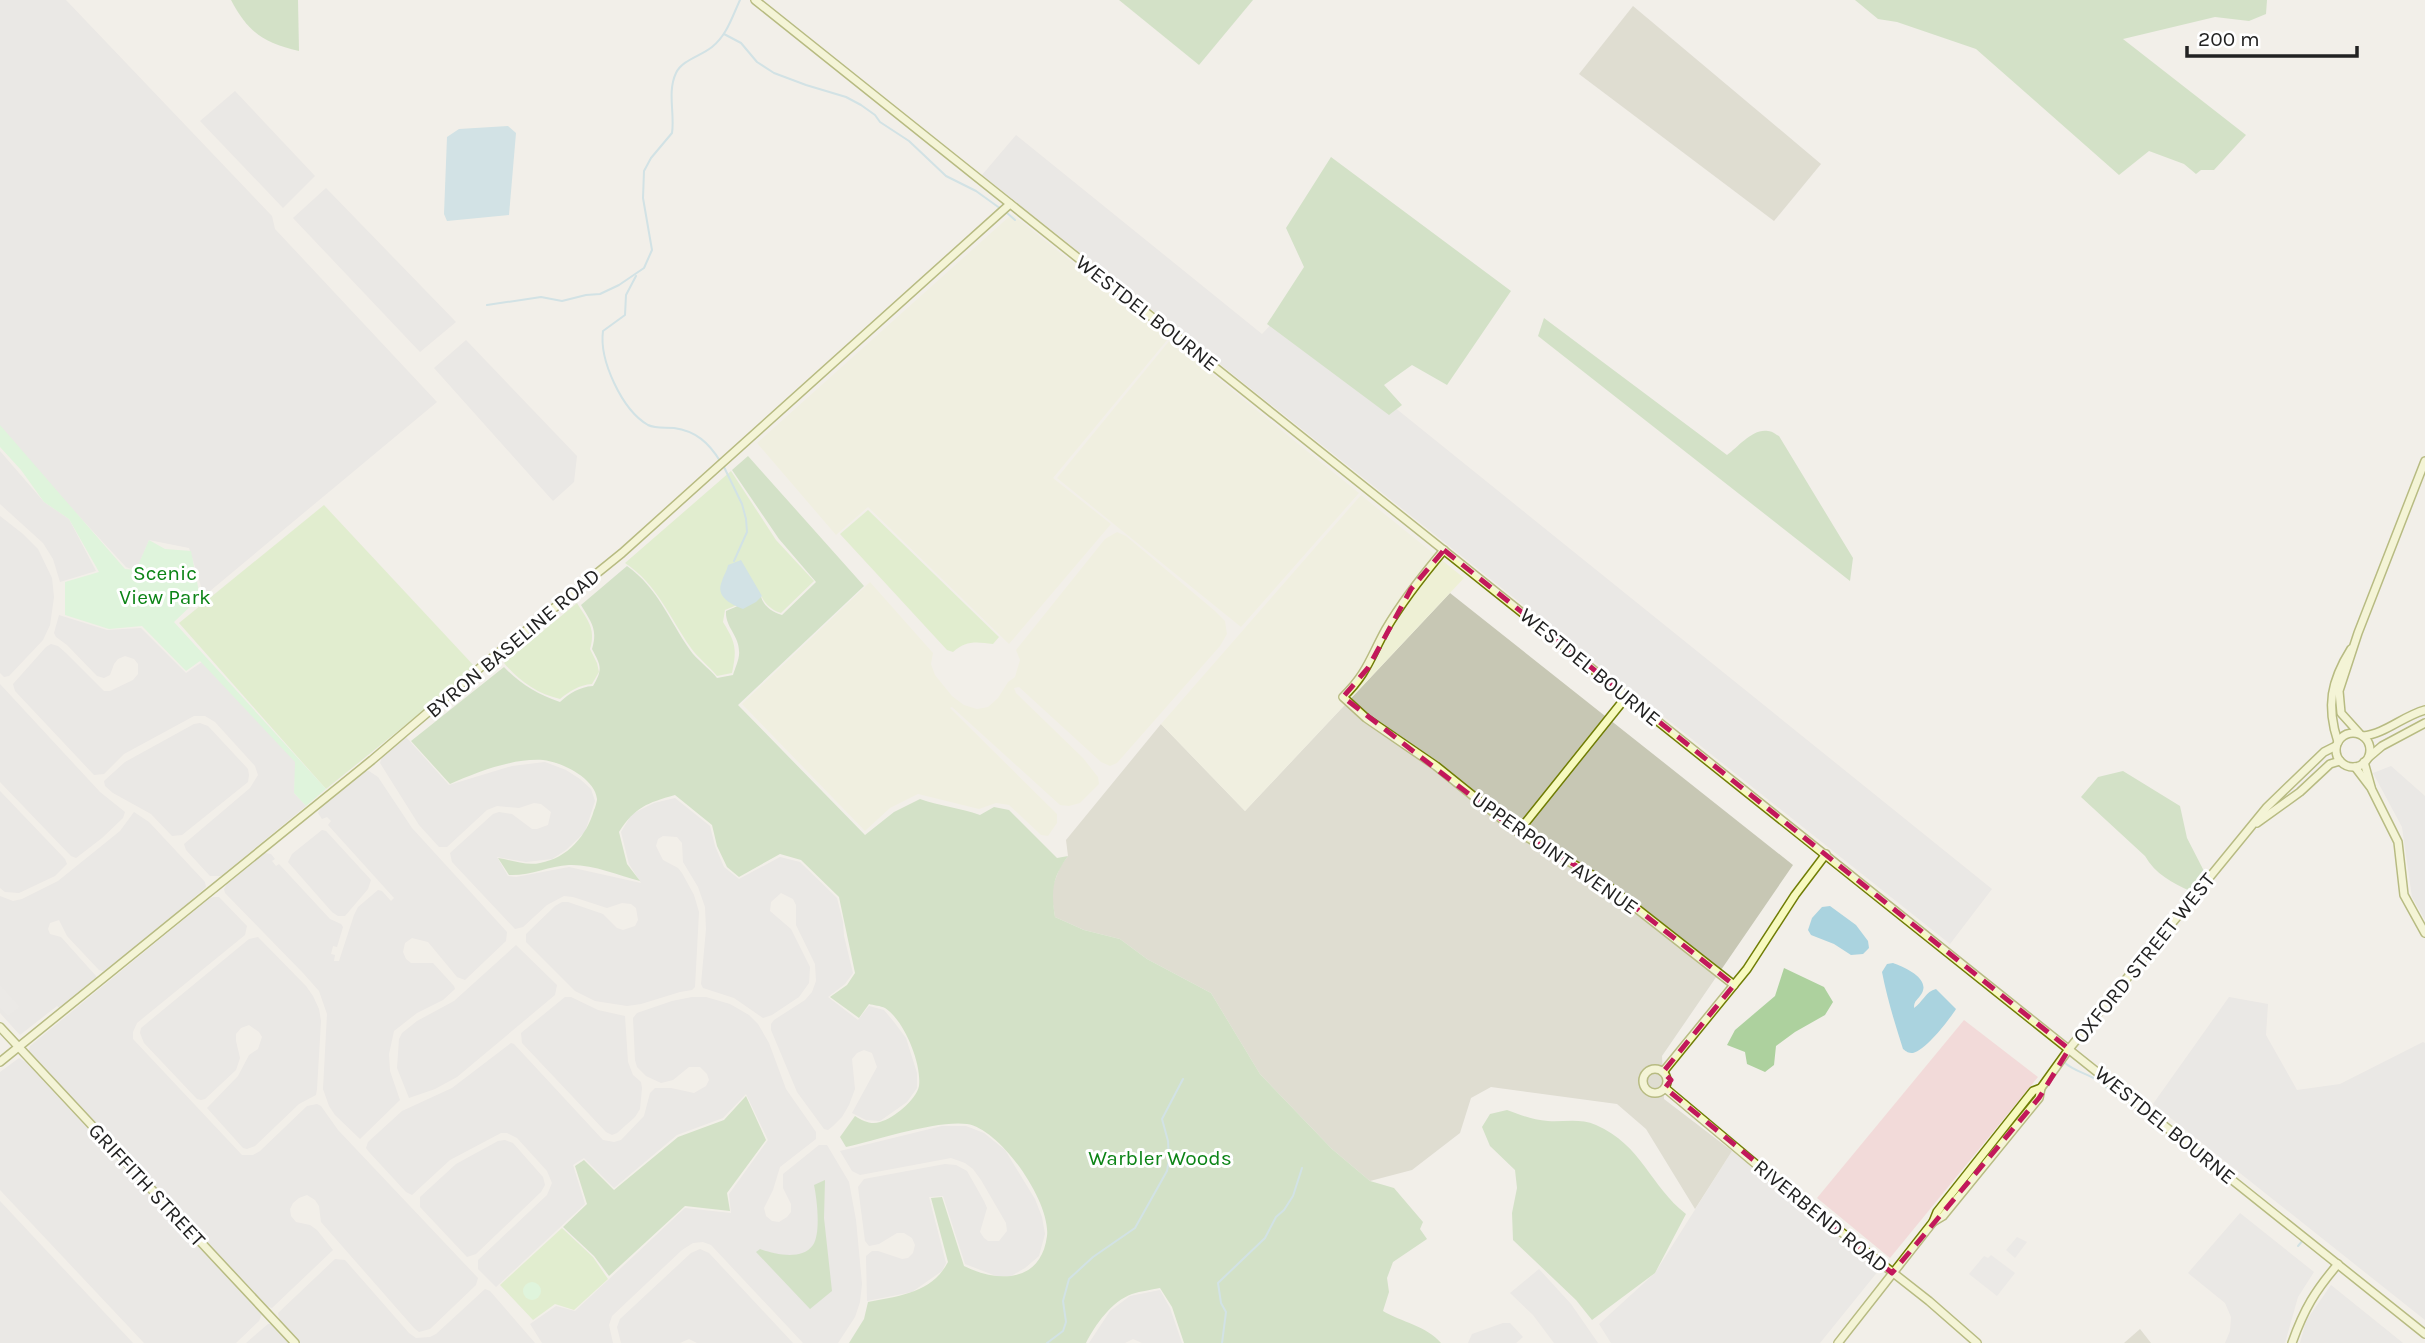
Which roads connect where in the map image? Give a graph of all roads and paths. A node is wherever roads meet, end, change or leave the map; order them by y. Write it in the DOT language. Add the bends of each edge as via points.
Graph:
graph roads {
  1 [pos="755,0"];
  2 [pos="1010,204"];
  3 [pos="2425,461"];
  4 [pos="1444,550"];
  5 [pos="2358,637"];
  6 [pos="1627,696"];
  7 [pos="2425,710"];
  8 [pos="2425,723"];
  9 [pos="2361,735"];
  10 [pos="2337,744"];
  11 [pos="2340,761"];
  12 [pos="2365,761"];
  13 [pos="2355,766"];
  14 [pos="2371,788"];
  15 [pos="2249,830"];
  16 [pos="1518,832"];
  17 [pos="1826,854"];
  18 [pos="2425,933"];
  19 [pos="1734,985"];
  20 [pos="0,1027"];
  21 [pos="18,1047"];
  22 [pos="2069,1049"];
  23 [pos="0,1062"];
  24 [pos="1663,1072"];
  25 [pos="1665,1088"];
  26 [pos="2338,1264"];
  27 [pos="1892,1273"];
  28 [pos="2425,1334"];
  29 [pos="295,1343"];
  30 [pos="1838,1343"];
  31 [pos="1977,1343"];
  32 [pos="2292,1343"];
  1 -- 2 [label="main road, WESTDEL BOURNE"];
  2 -- 4 [label="main road, WESTDEL BOURNE"];
  2 -- 21 [label="main road, BYRON BASELINE ROAD" via="622,553"];
  3 -- 5 [label="main road"];
  4 -- 6 [label="main road, WESTDEL BOURNE"];
  4 -- 16 [label="main road, UPPERPOINT AVENUE" via="1411,589 1368,668 1343,697"];
  5 -- 9 [label="main road" via="2339,691 2341,713"];
  5 -- 10 [label="main road" via="2331,693"];
  6 -- 16 [label="main road"];
  6 -- 17 [label="main road, WESTDEL BOURNE"];
  7 -- 9 [label="main road" via="2374,735"];
  8 -- 12 [label="main road" via="2382,746"];
  9 -- 10 [label="main road" via="2344,735"];
  9 -- 12 [label="main road" via="2370,750"];
  10 -- 11 [label="main road"];
  10 -- 15 [label="main road, OXFORD STREET WEST" via="2295,779"];
  11 -- 13 [label="main road"];
  11 -- 15 [label="main road, OXFORD STREET WEST" via="2330,764"];
  12 -- 13 [label="main road"];
  12 -- 14 [label="main road"];
  13 -- 14 [label="main road"];
  14 -- 18 [label="main road" via="2398,842 2401,883"];
  15 -- 22 [label="main road, OXFORD STREET WEST"];
  16 -- 19 [label="main road, UPPERPOINT AVENUE" via="1599,879"];
  17 -- 19 [label="main road"];
  17 -- 22 [label="main road, WESTDEL BOURNE"];
  19 -- 24 [label="main road"];
  20 -- 21 [label="main road, GRIFFITH STREET"];
  21 -- 23 [label="main road, BYRON BASELINE ROAD"];
  21 -- 29 [label="main road, GRIFFITH STREET"];
  22 -- 26 [label="main road, WESTDEL BOURNE"];
  22 -- 27 [label="main road, OXFORD STREET WEST" via="2041,1088 2039,1098"];
  24 -- 25 [label="main road"];
  24 -- 25 [label="main road" via="1648,1072 1643,1083 1652,1093"];
  25 -- 27 [label="main road, RIVERBEND ROAD"];
  26 -- 28 [label="main road, WESTDEL BOURNE"];
  26 -- 32 [label="main road" via="2315,1291"];
  27 -- 30 [label="main road, OXFORD STREET WEST"];
  27 -- 31 [label="main road, RIVERBEND ROAD"];
}
